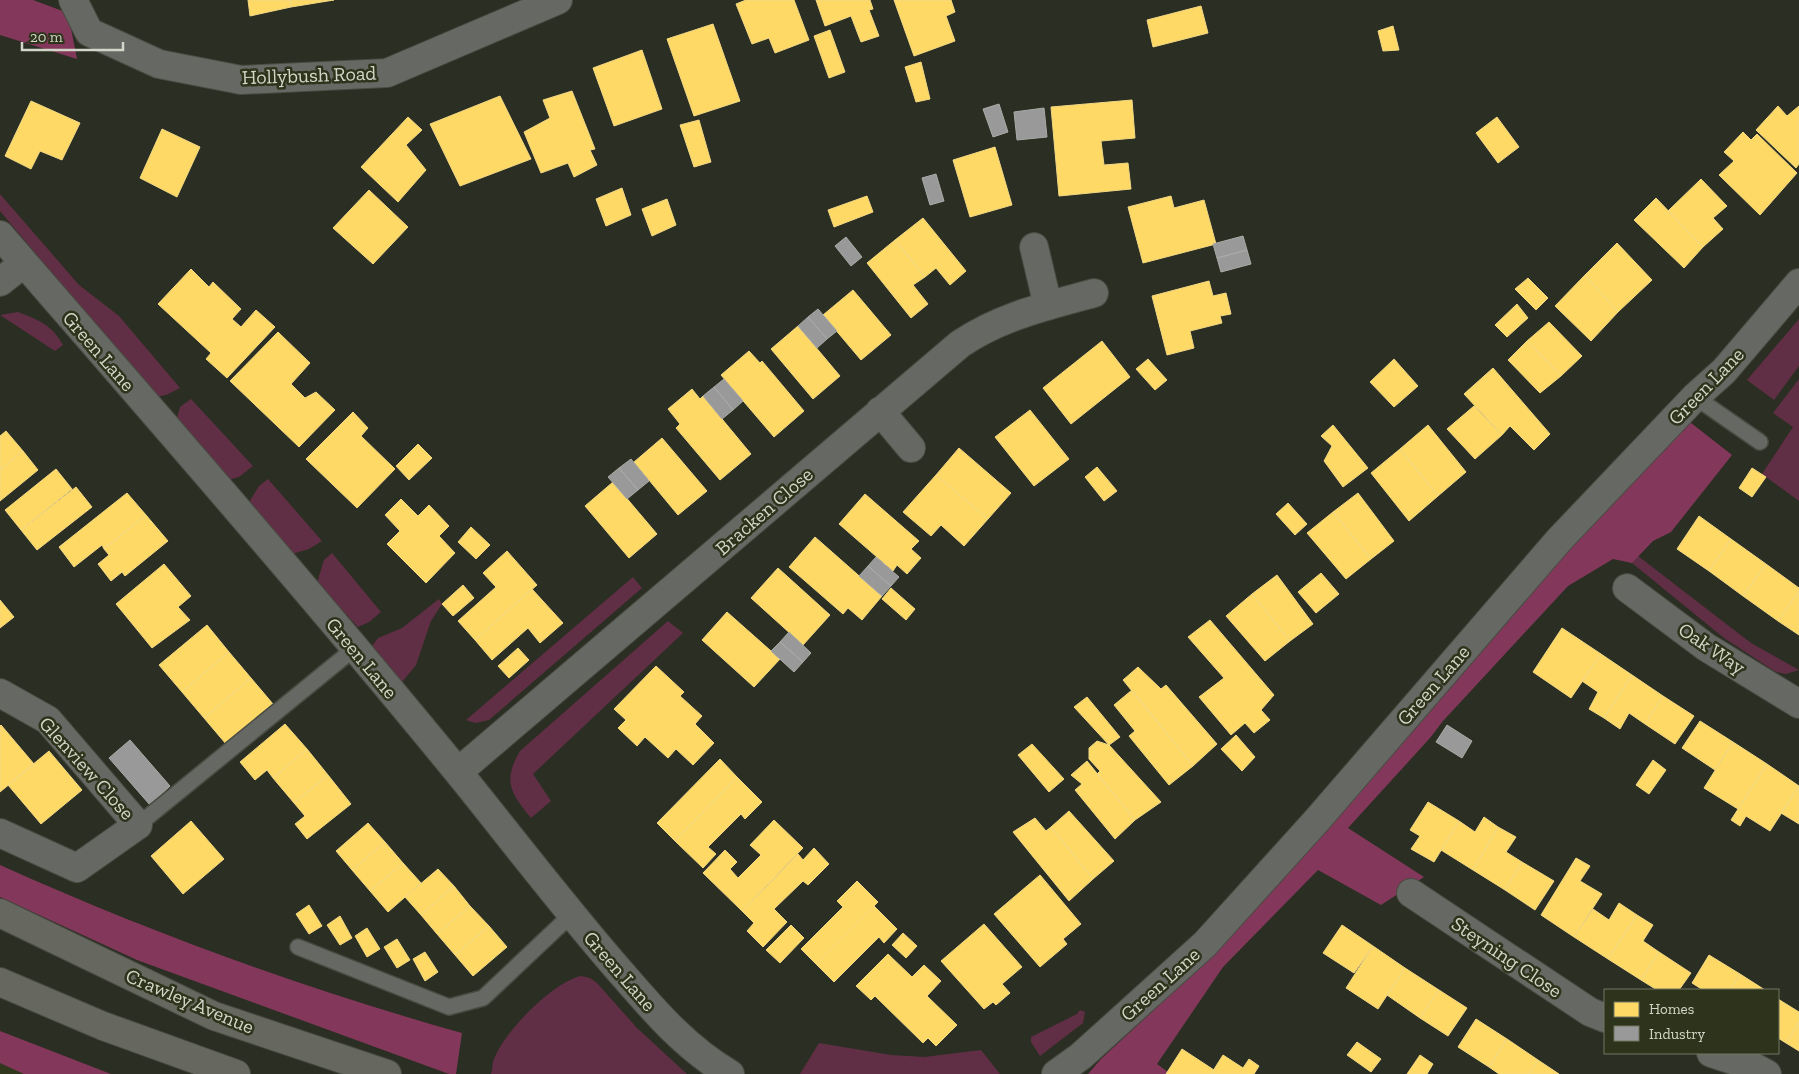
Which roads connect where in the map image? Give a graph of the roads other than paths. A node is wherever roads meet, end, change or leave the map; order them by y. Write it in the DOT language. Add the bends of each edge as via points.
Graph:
graph roads {
  1 [pos="73,0"];
  2 [pos="558,0"];
  3 [pos="0,235"];
  4 [pos="1034,247"];
  5 [pos="24,263"];
  6 [pos="0,282"];
  7 [pos="1799,283"];
  8 [pos="1094,293"];
  9 [pos="1048,306"];
  10 [pos="1695,397"];
  11 [pos="880,411"];
  12 [pos="1760,442"];
  13 [pos="911,448"];
  14 [pos="1627,588"];
  15 [pos="355,648"];
  16 [pos="0,693"];
  17 [pos="1796,696"];
  18 [pos="458,772"];
  19 [pos="138,824"];
  20 [pos="0,833"];
  21 [pos="1411,893"];
  22 [pos="0,913"];
  23 [pos="571,915"];
  24 [pos="298,946"];
  25 [pos="0,982"];
  26 [pos="0,991"];
  27 [pos="1604,1018"];
  28 [pos="103,1026"];
  29 [pos="1714,1054"];
  30 [pos="236,1074"];
  31 [pos="387,1074"];
  32 [pos="730,1074"];
  33 [pos="1056,1074"];
  34 [pos="1766,1074"];
  1 -- 2 [label="street, Hollybush Road" via="89,32 158,64 241,80 387,73"];
  3 -- 5 [label="street, Green Lane"];
  4 -- 9 [label="street"];
  5 -- 6 [label="street"];
  5 -- 15 [label="street, Green Lane"];
  7 -- 10 [label="street, Green Lane" via="1724,371"];
  8 -- 9 [label="street, Bracken Close"];
  9 -- 11 [label="street, Bracken Close" via="1010,317 976,333"];
  10 -- 12 [label="lane"];
  10 -- 33 [label="street, Green Lane" via="1559,540 1318,819 1204,944 1081,1056"];
  11 -- 13 [label="street"];
  11 -- 18 [label="street, Bracken Close"];
  14 -- 17 [label="street, Oak Way" via="1706,647"];
  15 -- 18 [label="street, Green Lane"];
  15 -- 19 [label="lane"];
  16 -- 19 [label="street, Glenview Close" via="48,720"];
  18 -- 23 [label="street, Green Lane"];
  19 -- 20 [label="street, Glenview Close" via="77,868"];
  21 -- 27 [label="street, Steyning Close" via="1590,1012"];
  22 -- 31 [label="main road, Crawley Avenue" via="214,1016"];
  23 -- 24 [label="lane" via="483,998 449,1007"];
  23 -- 32 [label="street, Green Lane" via="673,1031 691,1048"];
  25 -- 28 [label="main road"];
  26 -- 28 [label="street"];
  28 -- 30 [label="main road"];
  29 -- 34 [label="street"];
}
